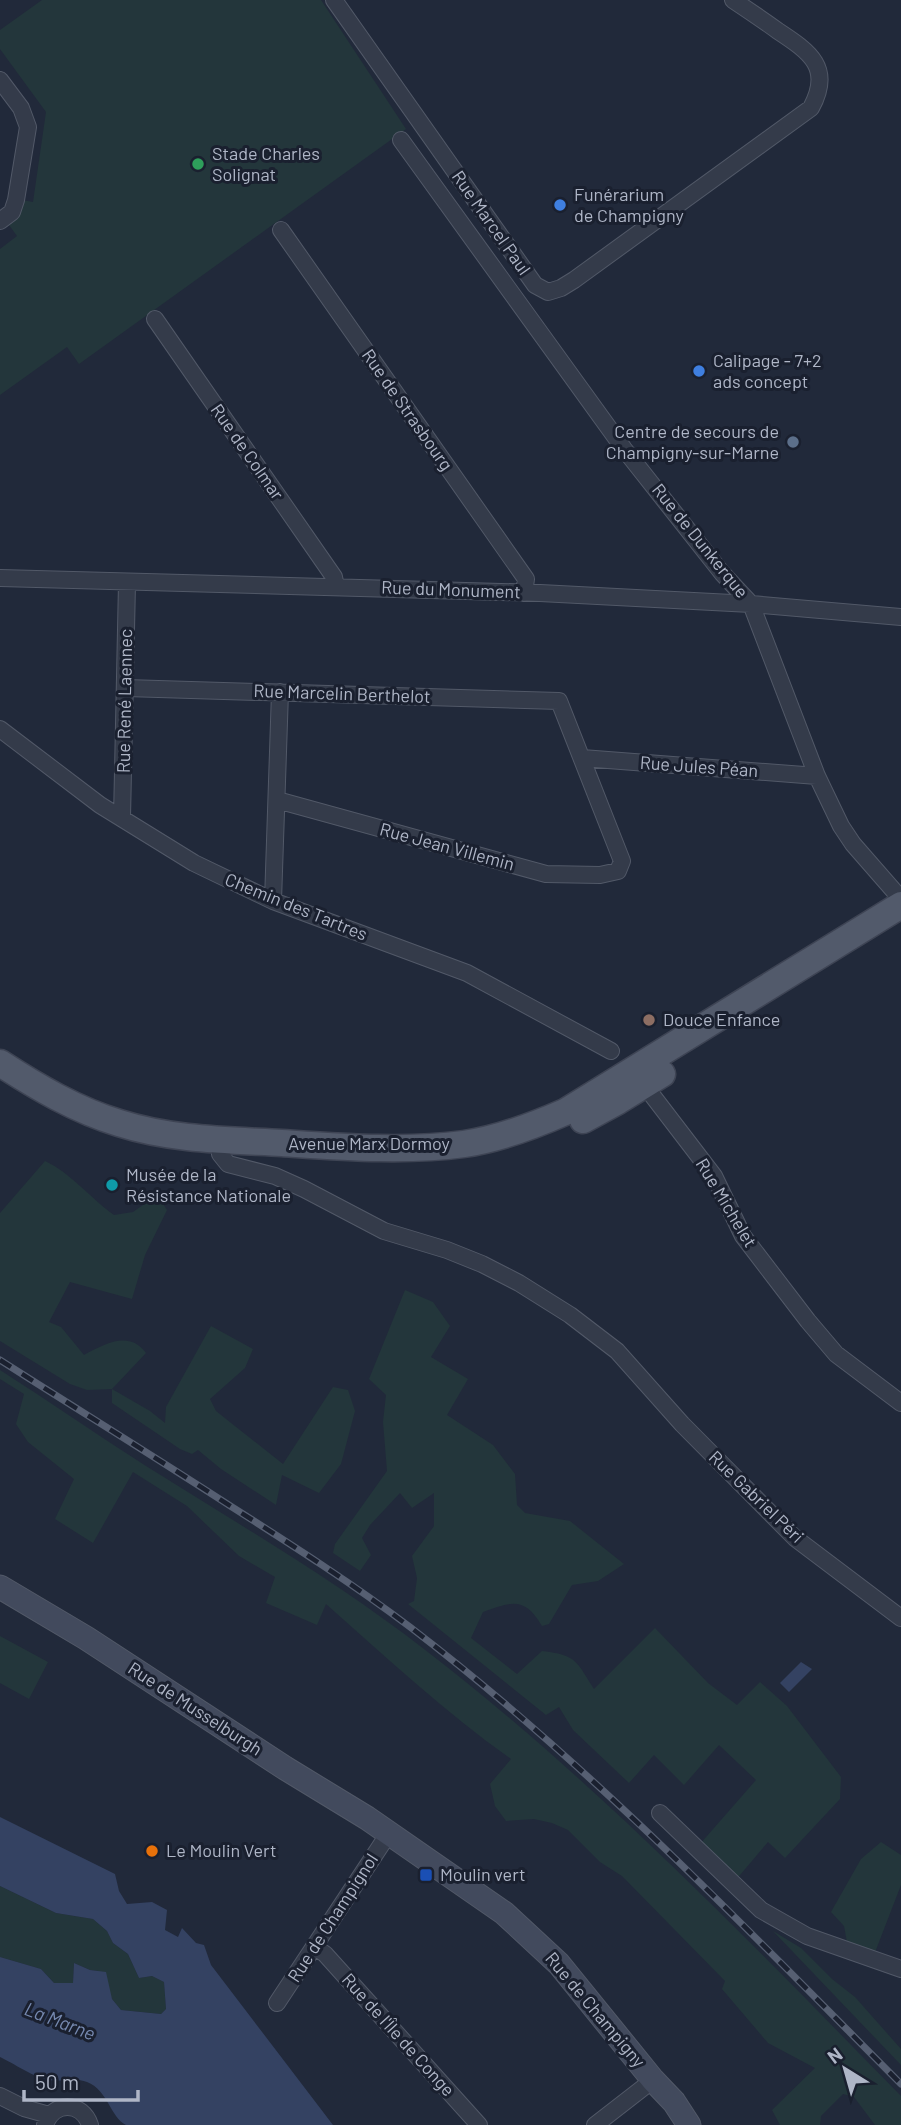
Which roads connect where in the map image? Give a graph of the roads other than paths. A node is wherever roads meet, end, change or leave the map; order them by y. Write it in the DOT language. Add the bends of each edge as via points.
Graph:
graph roads {
  1 [pos="334,0"];
  2 [pos="733,0"];
  3 [pos="0,80"];
  4 [pos="401,140"];
  5 [pos="0,221"];
  6 [pos="281,230"];
  7 [pos="155,319"];
  8 [pos="0,578"];
  9 [pos="127,583"];
  10 [pos="336,587"];
  11 [pos="524,593"];
  12 [pos="751,604"];
  13 [pos="901,617"];
  14 [pos="126,688"];
  15 [pos="280,698"];
  16 [pos="0,729"];
  17 [pos="582,758"];
  18 [pos="817,776"];
  19 [pos="277,800"];
  20 [pos="122,818"];
  21 [pos="273,901"];
  22 [pos="901,902"];
  23 [pos="901,926"];
  24 [pos="611,1051"];
  25 [pos="0,1063"];
  26 [pos="639,1078"];
  27 [pos="0,1082"];
  28 [pos="219,1147"];
  29 [pos="901,1402"];
  30 [pos="0,1587"];
  31 [pos="901,1618"];
  32 [pos="660,1813"];
  33 [pos="389,1833"];
  34 [pos="315,1947"];
  35 [pos="901,1969"];
  36 [pos="277,2003"];
  37 [pos="653,2080"];
  38 [pos="0,2096"];
  39 [pos="47,2120"];
  40 [pos="90,2125"];
  41 [pos="479,2125"];
  42 [pos="595,2125"];
  43 [pos="689,2125"];
  1 -- 2 [label="street, Rue Marcel Paul" via="535,285 548,292 574,281 811,108 821,83 814,59"];
  3 -- 5 [label="street" via="21,108 28,127 16,200 12,212"];
  4 -- 12 [label="street, Rue de Dunkerque" via="624,449"];
  6 -- 11 [label="street, Rue de Strasbourg" via="526,579"];
  7 -- 10 [label="street, Rue de Colmar" via="334,577"];
  8 -- 9 [label="street, Rue du Monument"];
  9 -- 10 [label="street, Rue du Monument"];
  9 -- 14 [label="street, Rue René Laennec"];
  10 -- 11 [label="street, Rue du Monument"];
  11 -- 12 [label="street, Rue du Monument"];
  12 -- 13 [label="street, Rue du Monument"];
  12 -- 18 [label="street, Rue de Dunkerque"];
  14 -- 15 [label="street, Rue Marcelin Berthelot"];
  14 -- 20 [label="street, Rue René Laennec"];
  15 -- 17 [label="street, Rue Marcelin Berthelot" via="559,701"];
  15 -- 19 [label="street"];
  16 -- 20 [label="street, Chemin des Tartres"];
  17 -- 18 [label="street, Rue Jules Péan"];
  17 -- 19 [label="street, Rue Jean Villemin" via="622,861 618,871 546,874"];
  18 -- 22 [label="street, Rue de Dunkerque" via="841,826"];
  19 -- 21 [label="street"];
  20 -- 21 [label="street, Chemin des Tartres" via="194,863"];
  21 -- 24 [label="street, Chemin des Tartres" via="467,973"];
  22 -- 26 [label="main road, Avenue Marx Dormoy"];
  23 -- 26 [label="main road, Avenue Marx Dormoy"];
  25 -- 28 [label="main road, Avenue Marx Dormoy" via="60,1099 118,1123"];
  26 -- 28 [label="main road, Avenue Marx Dormoy" via="571,1126 526,1143 468,1156 406,1161"];
  26 -- 29 [label="street, Rue Michelet" via="714,1176 743,1236 808,1321 836,1354"];
  27 -- 28 [label="main road, Avenue Marx Dormoy" via="107,1134 166,1149"];
  28 -- 31 [label="street, Rue Gabriel Péri" via="228,1164 275,1176 383,1231 482,1264 570,1315 617,1351 795,1538"];
  30 -- 33 [label="street, Rue de Musselburgh"];
  32 -- 35 [label="street" via="761,1910 807,1936"];
  33 -- 34 [label="street, Rue de Champignol"];
  33 -- 37 [label="street, Rue de Champigny" via="504,1913 541,1946"];
  34 -- 36 [label="street, Rue de Champignol"];
  34 -- 41 [label="street, Rue de l'Île de Conge"];
  37 -- 42 [label="street"];
  37 -- 43 [label="street, Rue de Champigny"];
  38 -- 39 [label="street"];
  39 -- 40 [label="street" via="62,2107 76,2108"];
}
